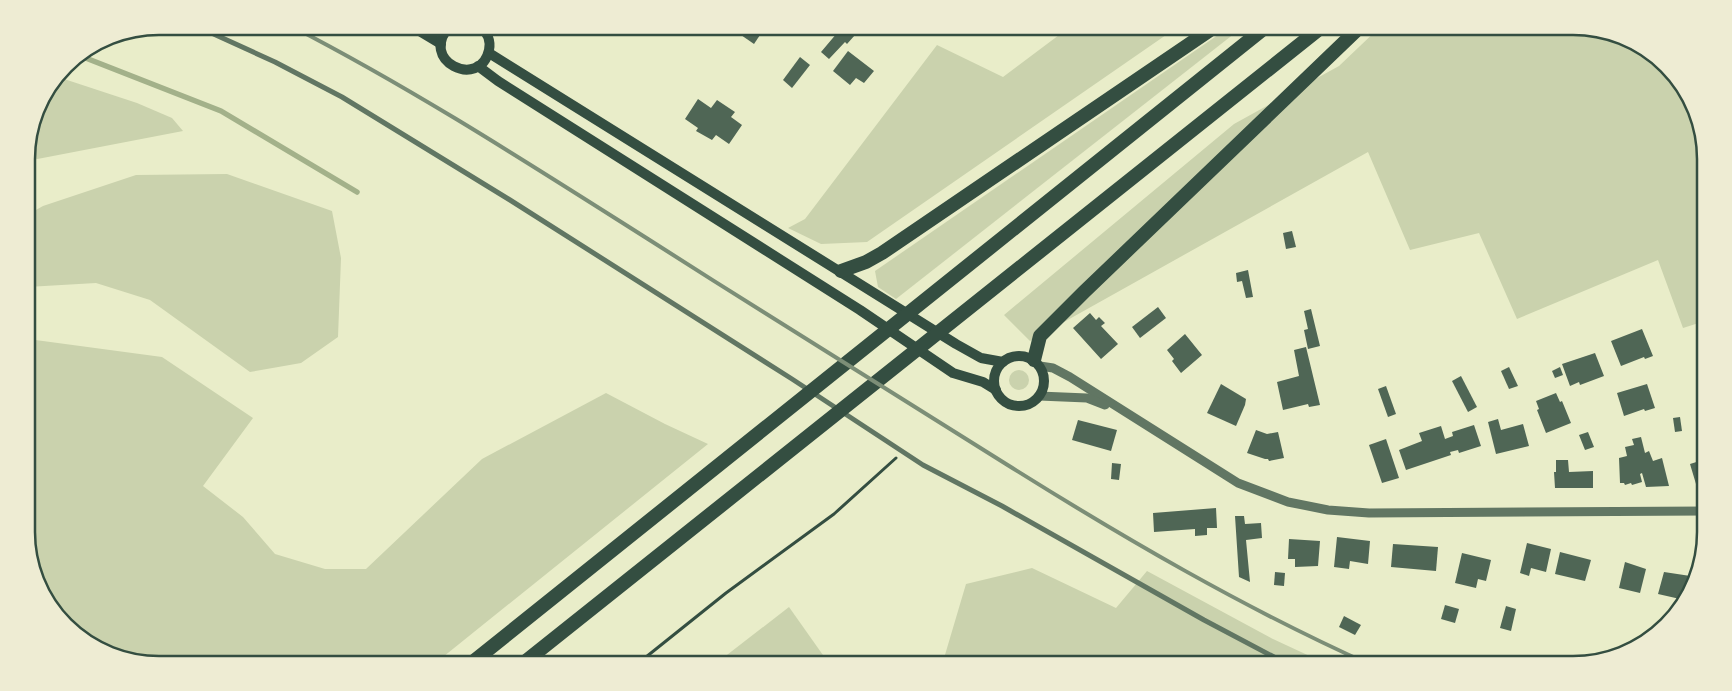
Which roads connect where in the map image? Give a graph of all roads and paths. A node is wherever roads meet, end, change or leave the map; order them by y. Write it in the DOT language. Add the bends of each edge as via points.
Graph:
graph roads {
  1 [pos="216,35"];
  2 [pos="426,35"];
  3 [pos="443,35"];
  4 [pos="487,35"];
  5 [pos="1203,35"];
  6 [pos="1256,35"];
  7 [pos="1311,35"];
  8 [pos="1352,35"];
  9 [pos="441,44"];
  10 [pos="488,53"];
  11 [pos="478,66"];
  12 [pos="841,271"];
  13 [pos="1003,362"];
  14 [pos="1037,363"];
  15 [pos="996,390"];
  16 [pos="1039,396"];
  17 [pos="1122,411"];
  18 [pos="902,453"];
  19 [pos="1697,510"];
  20 [pos="479,656"];
  21 [pos="532,656"];
  22 [pos="647,656"];
  23 [pos="1274,656"];
  1 -- 18 [label="street" via="350,102 784,374"];
  2 -- 9 [label="main road"];
  3 -- 9 [label="main road"];
  4 -- 10 [label="main road"];
  5 -- 12 [label="highway" via="882,253"];
  6 -- 20 [label="highway"];
  7 -- 21 [label="highway"];
  8 -- 14 [label="highway" via="1040,336"];
  9 -- 11 [label="main road" via="445,59 456,68"];
  10 -- 11 [label="main road"];
  10 -- 12 [label="main road"];
  11 -- 15 [label="main road" via="953,373 983,382"];
  12 -- 13 [label="main road" via="981,358"];
  13 -- 14 [label="main road" via="1010,357 1027,356"];
  13 -- 15 [label="main road" via="995,375"];
  14 -- 16 [label="main road" via="1044,374"];
  14 -- 17 [label="street" via="1053,368"];
  15 -- 16 [label="main road" via="1012,405 1027,405"];
  16 -- 17 [label="street" via="1087,398"];
  17 -- 19 [label="street" via="1238,483 1288,502 1328,510 1369,513"];
  18 -- 22 [label="path" via="834,514"];
  18 -- 23 [label="street"];
}
